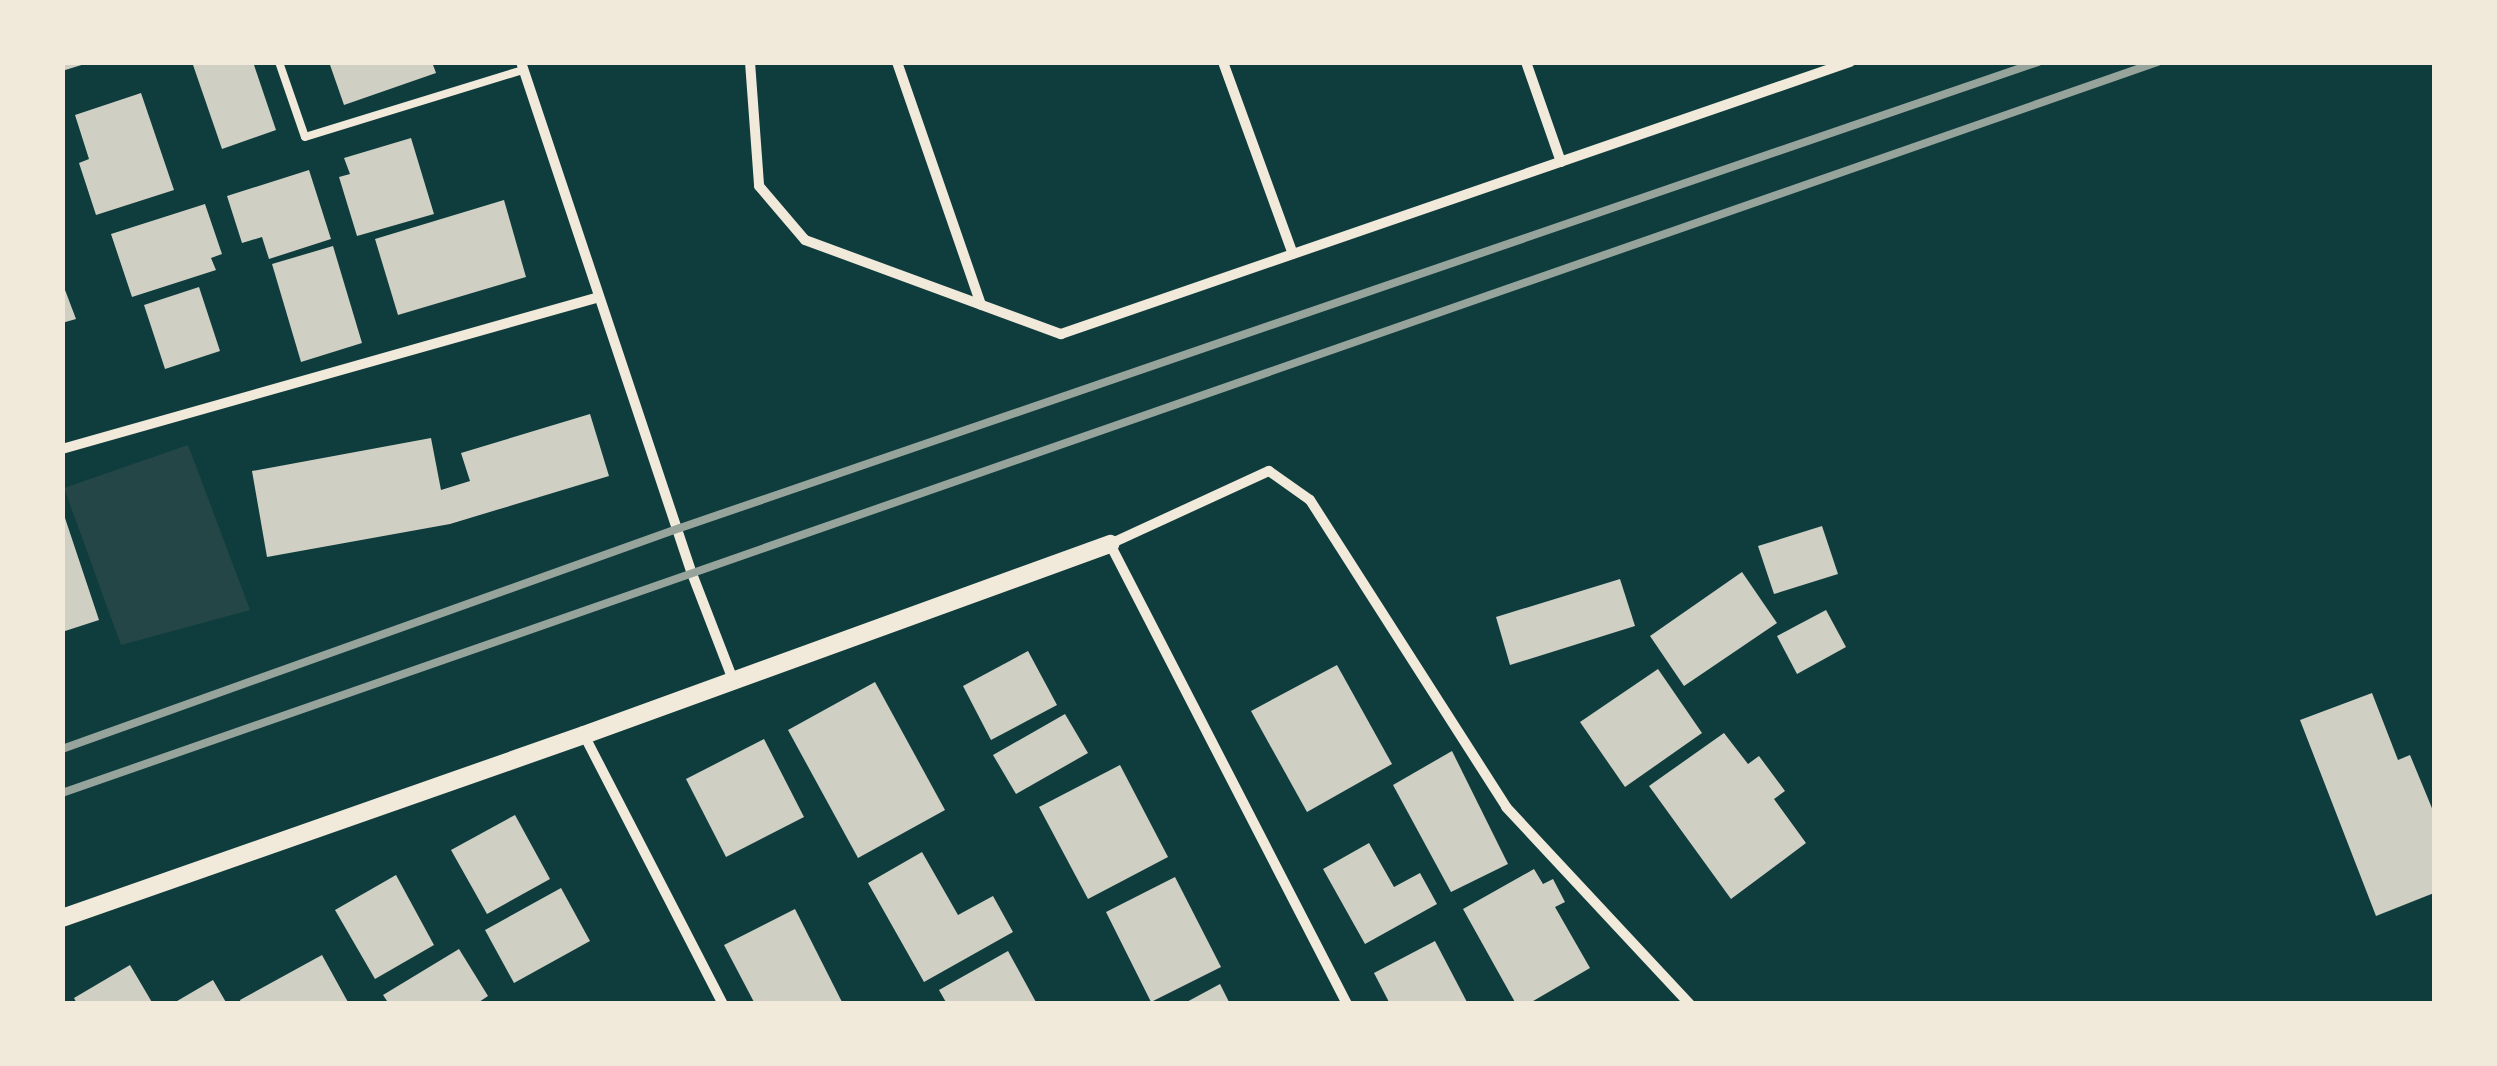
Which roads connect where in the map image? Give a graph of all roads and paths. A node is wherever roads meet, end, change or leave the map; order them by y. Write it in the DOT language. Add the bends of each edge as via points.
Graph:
graph roads {
  1 [pos="279,62"];
  2 [pos="750,62"];
  3 [pos="897,62"];
  4 [pos="1223,62"];
  5 [pos="1526,62"];
  6 [pos="1850,62"];
  7 [pos="522,66"];
  8 [pos="1830,66"];
  9 [pos="1561,162"];
  10 [pos="1292,254"];
  11 [pos="599,297"];
  12 [pos="980,305"];
  13 [pos="62,449"];
  14 [pos="1110,544"];
  15 [pos="733,680"];
  16 [pos="584,736"];
  17 [pos="62,918"];
  18 [pos="723,1004"];
  19 [pos="1347,1004"];
  20 [pos="1690,1004"];
  1 -- 7 [label="lane" via="305,137"];
  2 -- 12 [label="street" via="759,186 805,240"];
  3 -- 12 [label="street"];
  4 -- 10 [label="street"];
  5 -- 9 [label="street"];
  6 -- 8 [label="street"];
  7 -- 11 [label="street"];
  8 -- 9 [label="street"];
  9 -- 10 [label="street"];
  10 -- 12 [label="street" via="1061,334"];
  11 -- 13 [label="street"];
  11 -- 15 [label="street"];
  14 -- 15 [label="street"];
  14 -- 19 [label="street"];
  14 -- 20 [label="street" via="1269,471 1310,500 1506,808"];
  15 -- 16 [label="street"];
  16 -- 17 [label="street"];
  16 -- 18 [label="street"];
}
